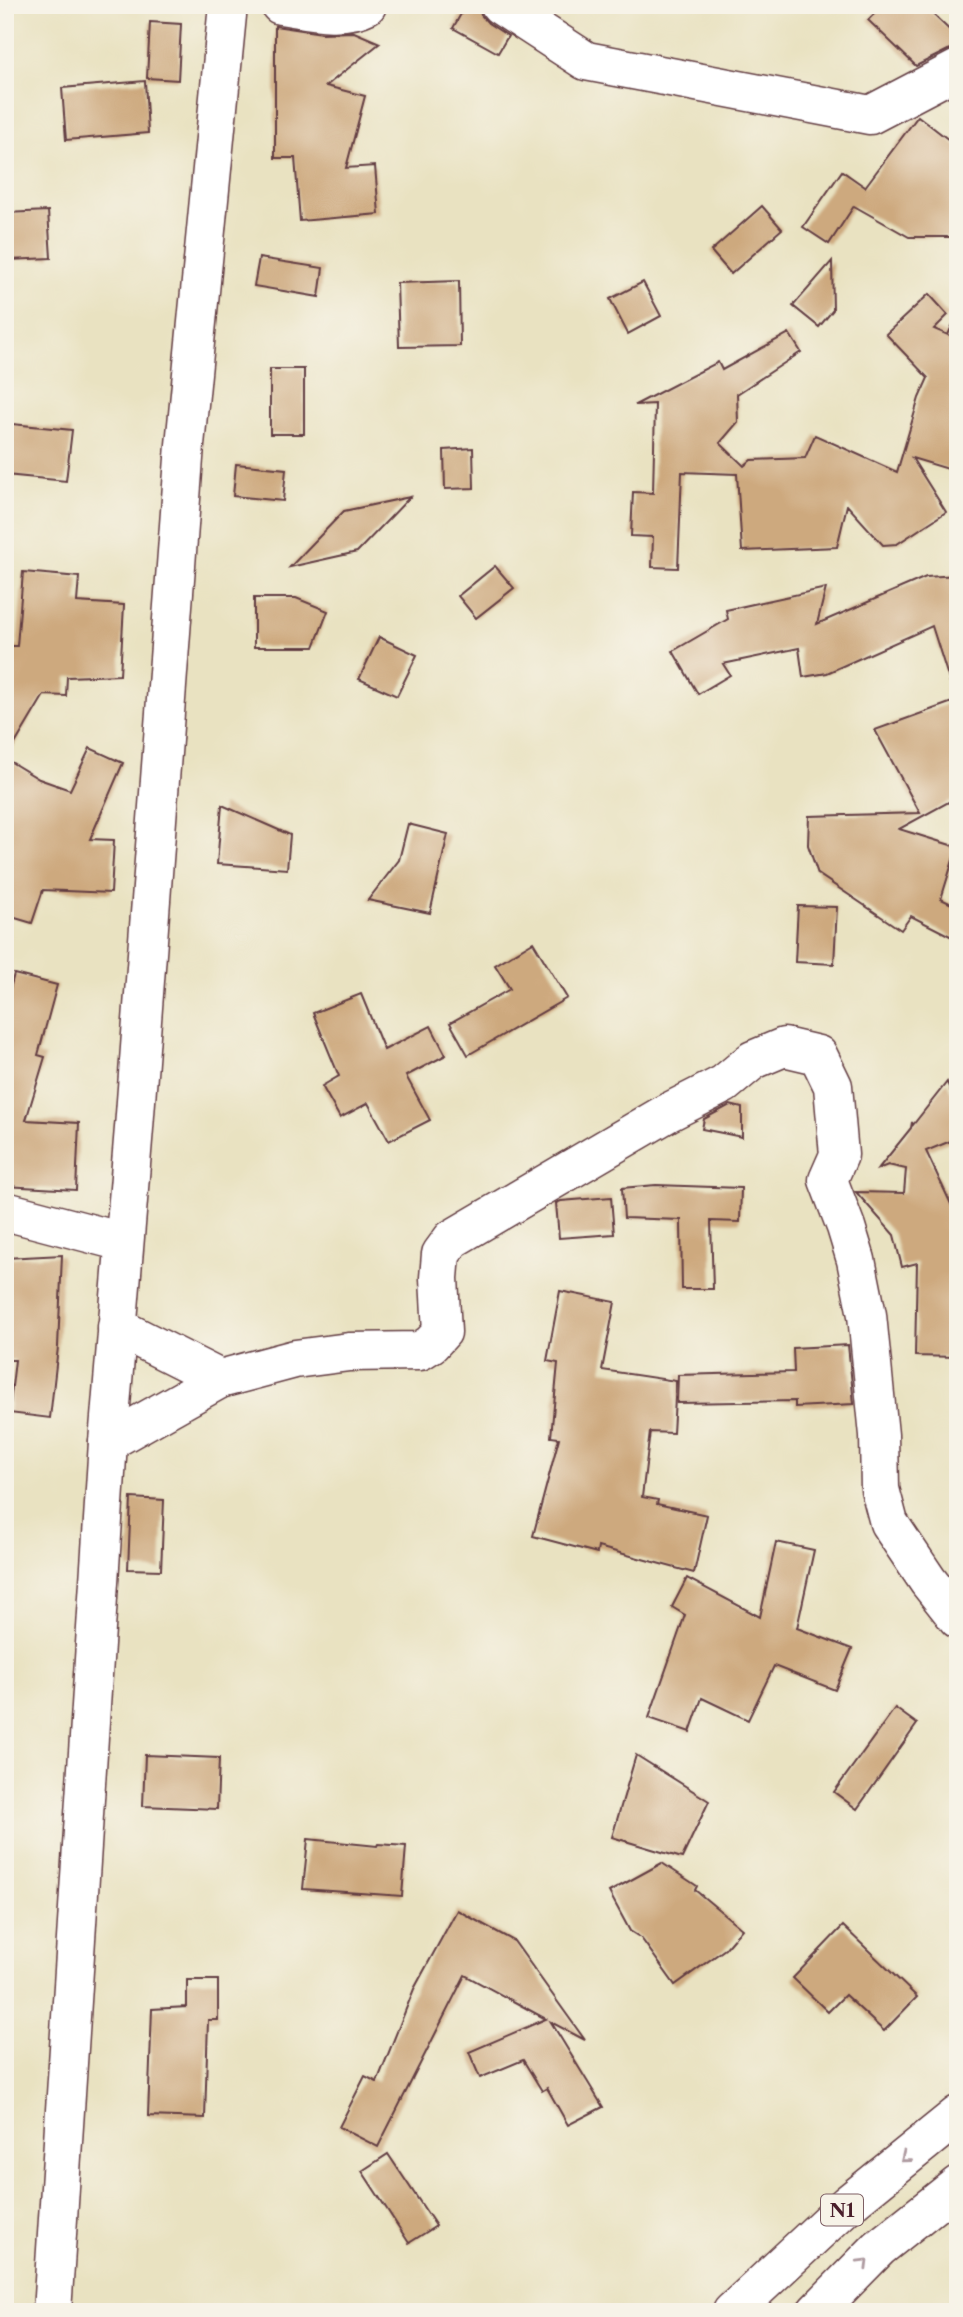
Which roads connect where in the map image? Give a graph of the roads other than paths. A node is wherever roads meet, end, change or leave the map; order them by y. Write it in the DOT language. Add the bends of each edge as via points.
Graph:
graph roads {
  1 [pos="228,5"];
  2 [pos="280,5"];
  3 [pos="367,5"];
  4 [pos="500,5"];
  5 [pos="958,69"];
  6 [pos="5,1211"];
  7 [pos="123,1242"];
  8 [pos="117,1327"];
  9 [pos="220,1379"];
  10 [pos="108,1442"];
  11 [pos="958,1619"];
  12 [pos="958,2115"];
  13 [pos="958,2185"];
  14 [pos="52,2312"];
  15 [pos="732,2312"];
  16 [pos="816,2312"];
  1 -- 7 [label="main road" via="185,445"];
  2 -- 3 [label="main road" via="332,11 356,11"];
  4 -- 5 [label="main road" via="586,61 870,115"];
  6 -- 7 [label="main road"];
  7 -- 8 [label="main road"];
  8 -- 9 [label="main road"];
  8 -- 10 [label="main road"];
  9 -- 10 [label="main road"];
  9 -- 11 [label="main road" via="295,1359 349,1352 420,1351 442,1332 441,1254 452,1239 724,1084 753,1060 784,1047 818,1055 833,1086 839,1155 828,1180 856,1260 867,1315 880,1489 889,1523"];
  10 -- 14 [label="main road"];
  12 -- 15 [label="main road, N1, one-way" via="848,2204"];
  16 -- 13 [label="main road, N1, one-way" via="879,2248"];
}
